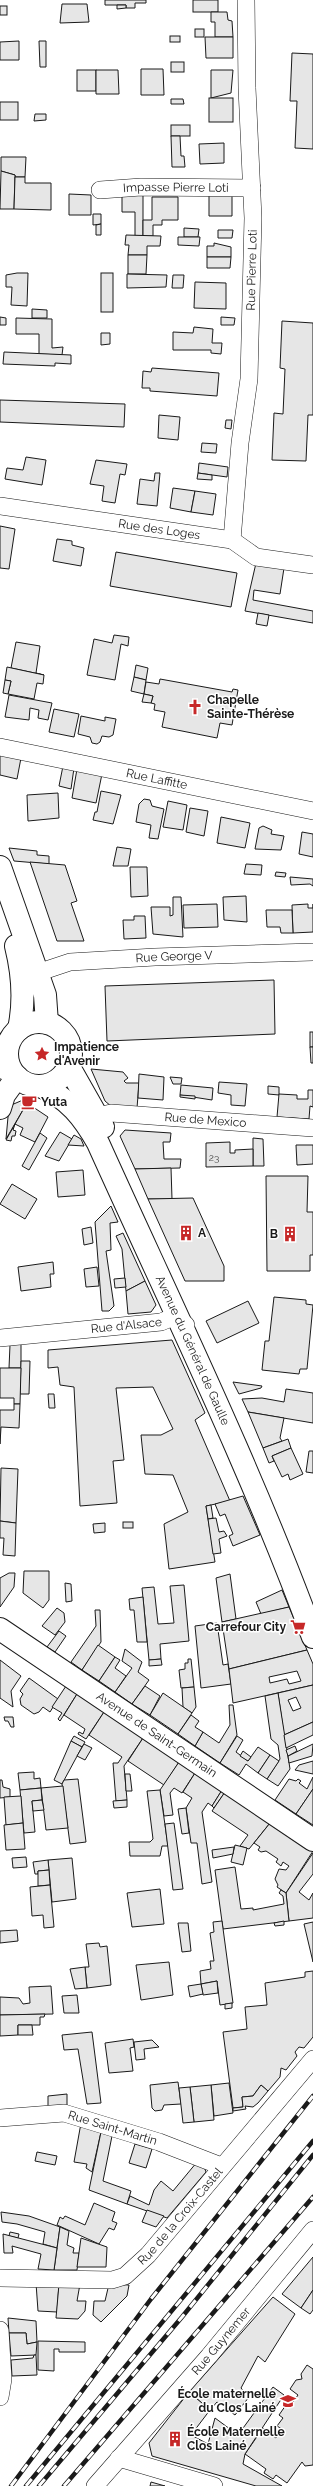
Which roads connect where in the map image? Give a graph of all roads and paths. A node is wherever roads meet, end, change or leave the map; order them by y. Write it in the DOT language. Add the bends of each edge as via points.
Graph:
graph roads {
  1 [pos="246,0"];
  2 [pos="252,188"];
  3 [pos="100,190"];
  4 [pos="0,506"];
  5 [pos="232,540"];
  6 [pos="313,565"];
  7 [pos="0,747"];
  8 [pos="313,811"];
  9 [pos="0,867"];
  10 [pos="0,893"];
  11 [pos="313,952"];
  12 [pos="37,973"];
  13 [pos="47,1023"];
  14 [pos="10,1039"];
  15 [pos="68,1067"];
  16 [pos="10,1074"];
  17 [pos="40,1086"];
  18 [pos="0,1108"];
  19 [pos="97,1116"];
  20 [pos="313,1128"];
  21 [pos="176,1316"];
  22 [pos="0,1338"];
  23 [pos="228,1399"];
  24 [pos="313,1598"];
  25 [pos="0,1629"];
  26 [pos="313,1637"];
  27 [pos="313,1840"];
  28 [pos="313,2059"];
  29 [pos="0,2118"];
  30 [pos="221,2166"];
  31 [pos="313,2230"];
  32 [pos="0,2278"];
  33 [pos="0,2330"];
  34 [pos="0,2397"];
  35 [pos="119,2458"];
  36 [pos="95,2486"];
  37 [pos="214,2486"];
  1 -- 2 [label="street, Rue Pierre Loti"];
  2 -- 3 [label="street, Impasse Pierre Loti" via="141,187"];
  2 -- 5 [label="street, Rue Pierre Loti" via="249,379 240,443"];
  4 -- 5 [label="street, Rue des Loges"];
  5 -- 6 [label="street, Rue des Loges" via="256,557"];
  7 -- 8 [label="street, Rue Laffitte"];
  9 -- 12 [label="main road"];
  10 -- 14 [label="main road" via="22,979 23,1010"];
  11 -- 12 [label="street, Rue George V" via="78,962 50,967"];
  12 -- 13 [label="main road" via="45,995"];
  13 -- 14 [label="main road" via="33,1022"];
  13 -- 15 [label="main road" via="60,1029 68,1040 72,1054"];
  14 -- 16 [label="main road" via="7,1052"];
  15 -- 17 [label="main road" via="62,1077 52,1084"];
  15 -- 19 [label="main road, Avenue du Général de Gaulle"];
  16 -- 17 [label="main road" via="32,1085"];
  16 -- 18 [label="main road"];
  17 -- 21 [label="main road, Avenue du Général de Gaulle" via="54,1092 84,1118 98,1143"];
  19 -- 20 [label="street, Rue de Mexico" via="111,1114"];
  19 -- 23 [label="main road, Avenue du Général de Gaulle"];
  21 -- 22 [label="street, Rue d'Alsace" via="161,1322"];
  21 -- 23 [label="street, Rue d'Alsace" via="185,1323 214,1386"];
  21 -- 26 [label="main road, Avenue du Général de Gaulle" via="225,1420 286,1564"];
  23 -- 24 [label="main road, Avenue du Général de Gaulle"];
  25 -- 27 [label="main road, Avenue de Saint-Germain"];
  28 -- 30 [label="street, Rue de la Croix-Castel"];
  29 -- 30 [label="street, Rue Saint-Martin" via="64,2113 159,2142"];
  30 -- 32 [label="street, Rue de la Croix-Castel" via="148,2254 125,2276 112,2280"];
  31 -- 35 [label="street, Rue Guynemer" via="209,2356"];
  33 -- 34 [label="street" via="3,2379"];
  35 -- 36 [label="street, Rue Guynemer"];
  35 -- 37 [label="street"];
}
